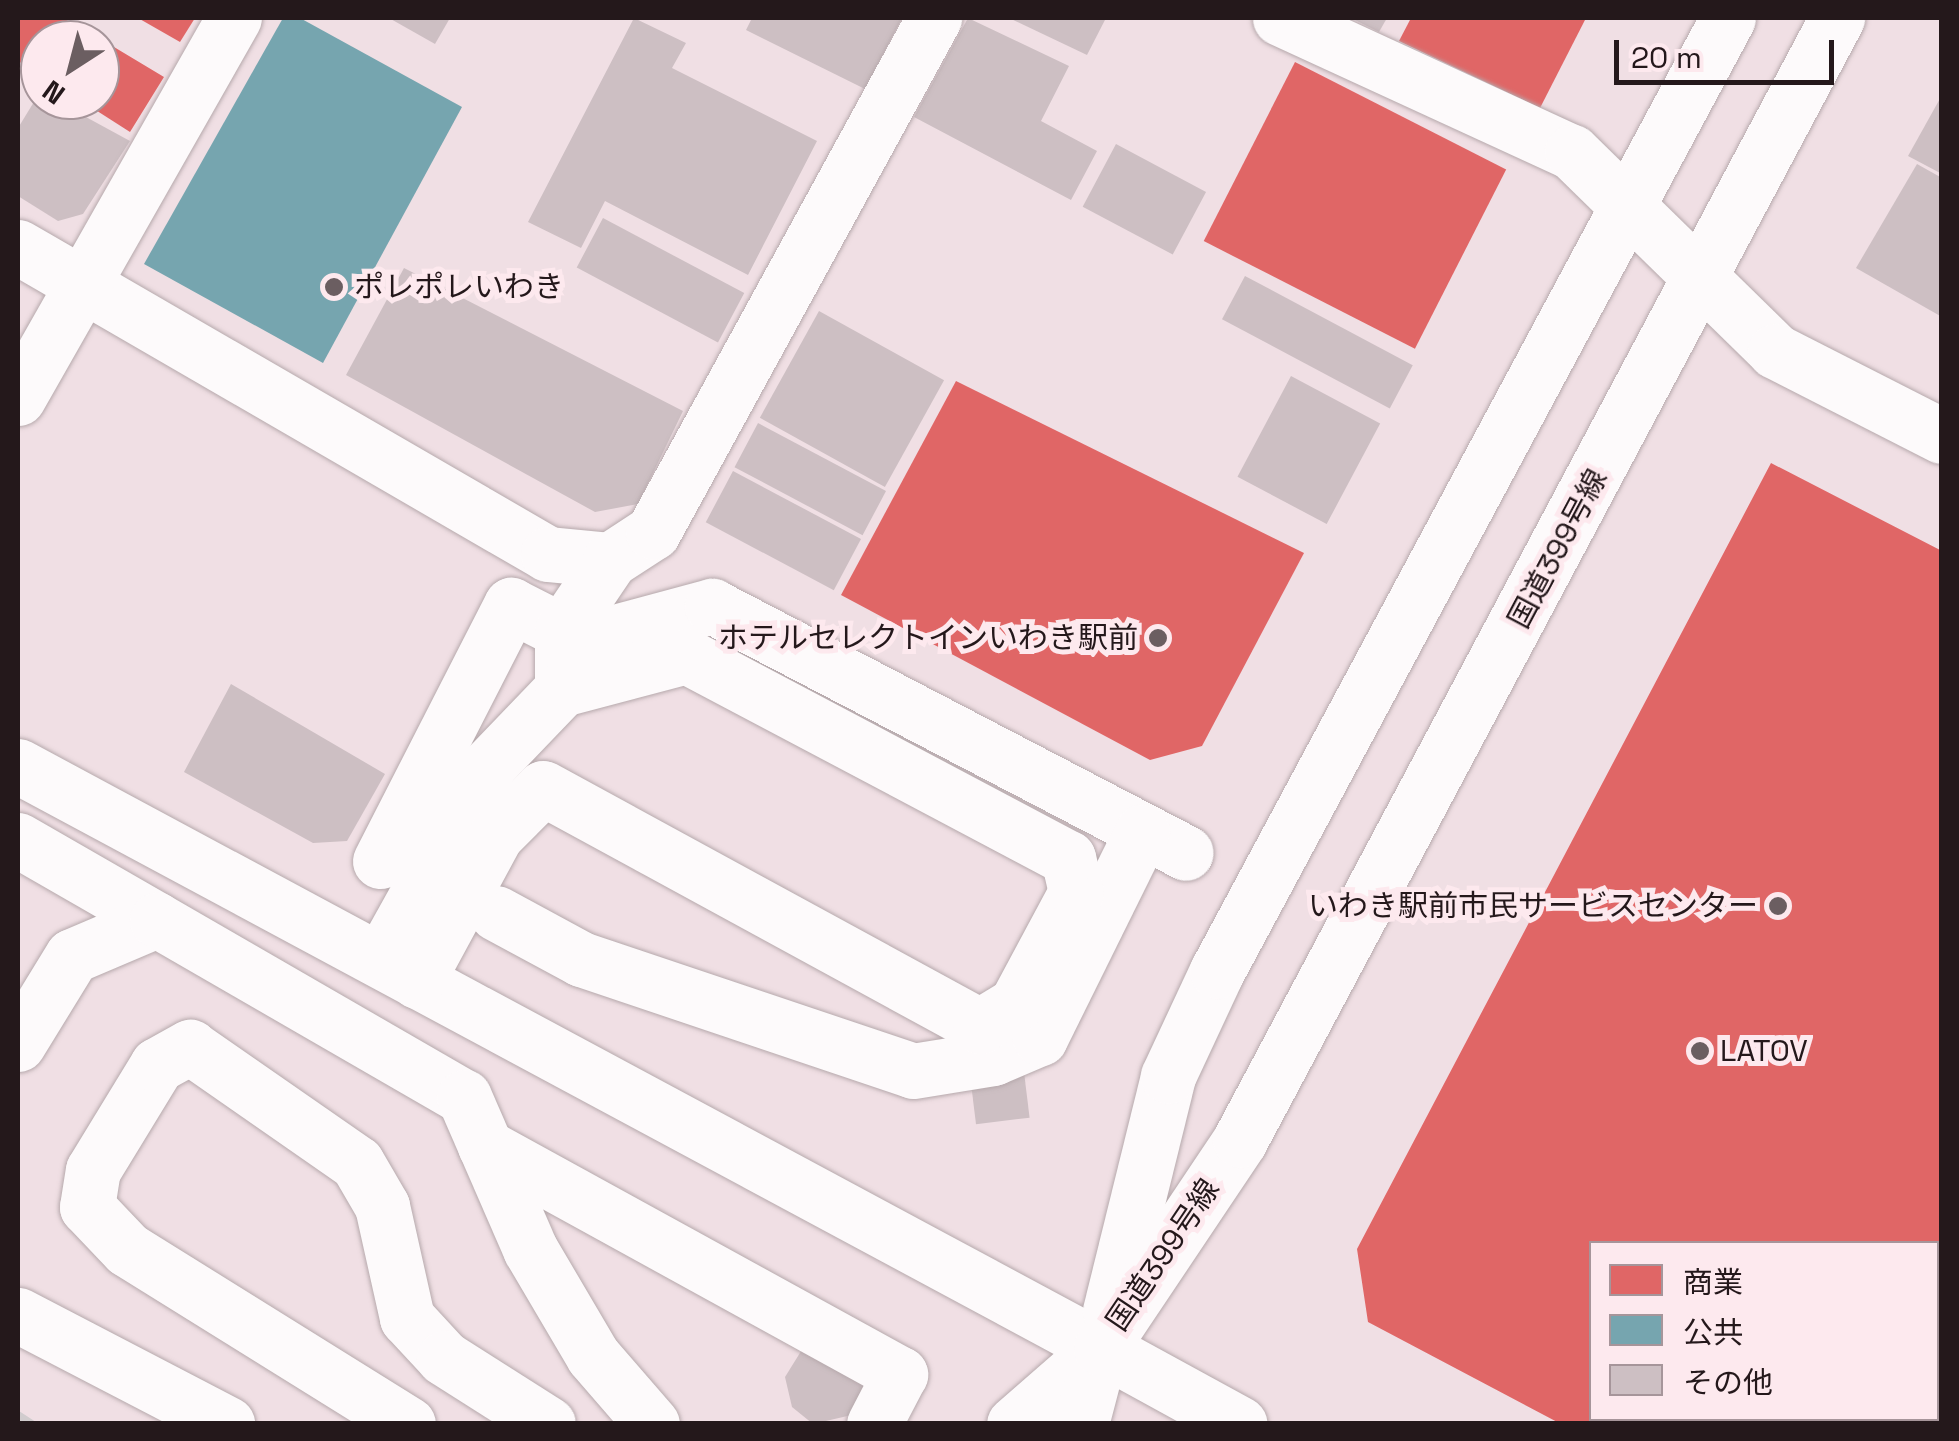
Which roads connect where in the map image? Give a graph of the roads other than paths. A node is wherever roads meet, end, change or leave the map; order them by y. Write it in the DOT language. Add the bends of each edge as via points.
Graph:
graph roads {
  1 [pos="234,18"];
  2 [pos="934,18"];
  3 [pos="1280,18"];
  4 [pos="1728,18"];
  5 [pos="1837,18"];
  6 [pos="1626,207"];
  7 [pos="18,247"];
  8 [pos="1702,281"];
  9 [pos="82,284"];
  10 [pos="18,398"];
  11 [pos="1942,436"];
  12 [pos="610,560"];
  13 [pos="562,631"];
  14 [pos="562,689"];
  15 [pos="18,766"];
  16 [pos="18,840"];
  17 [pos="380,861"];
  18 [pos="496,913"];
  19 [pos="157,920"];
  20 [pos="399,970"];
  21 [pos="18,1044"];
  22 [pos="485,1146"];
  23 [pos="18,1315"];
  24 [pos="1101,1348"];
  25 [pos="227,1424"];
  26 [pos="408,1424"];
  27 [pos="548,1424"];
  28 [pos="652,1424"];
  29 [pos="874,1424"];
  30 [pos="1014,1424"];
  31 [pos="1055,1424"];
  32 [pos="1081,1424"];
  33 [pos="1240,1424"];
  1 -- 9 [label="main road"];
  2 -- 12 [label="main road" via="653,532"];
  3 -- 6 [label="main road" via="1572,152"];
  4 -- 6 [label="main road, 国道399号線"];
  5 -- 8 [label="main road, 国道399号線"];
  6 -- 8 [label="main road"];
  6 -- 24 [label="main road, 国道399号線" via="1168,1076"];
  7 -- 9 [label="main road"];
  8 -- 11 [label="main road" via="1775,350"];
  8 -- 24 [label="main road, 国道399号線" via="1240,1140"];
  9 -- 10 [label="main road"];
  9 -- 12 [label="main road" via="548,554"];
  12 -- 13 [label="main road"];
  13 -- 14 [label="main road"];
  13 -- 17 [label="main road" via="512,604"];
  13 -- 18 [label="main road" via="582,641 712,606 1164,842 1040,1038 992,1058 913,1071 582,959"];
  14 -- 20 [label="main road" via="488,765"];
  14 -- 20 [label="main road" via="687,656 1068,858 1076,892 1016,1004 980,1026 543,788 496,835"];
  15 -- 20 [label="main road"];
  16 -- 19 [label="main road"];
  19 -- 21 [label="main road" via="72,956"];
  19 -- 22 [label="main road" via="464,1098"];
  20 -- 24 [label="main road"];
  22 -- 28 [label="main road" via="593,1356"];
  22 -- 29 [label="main road" via="900,1374"];
  23 -- 25 [label="main road"];
  24 -- 30 [label="main road"];
  24 -- 31 [label="main road"];
  24 -- 32 [label="main road"];
  24 -- 33 [label="main road"];
  26 -- 27 [label="main road" via="127,1250 87,1207 93,1170 157,1066 190,1047 358,1163 382,1206 408,1318 444,1358"];
}
